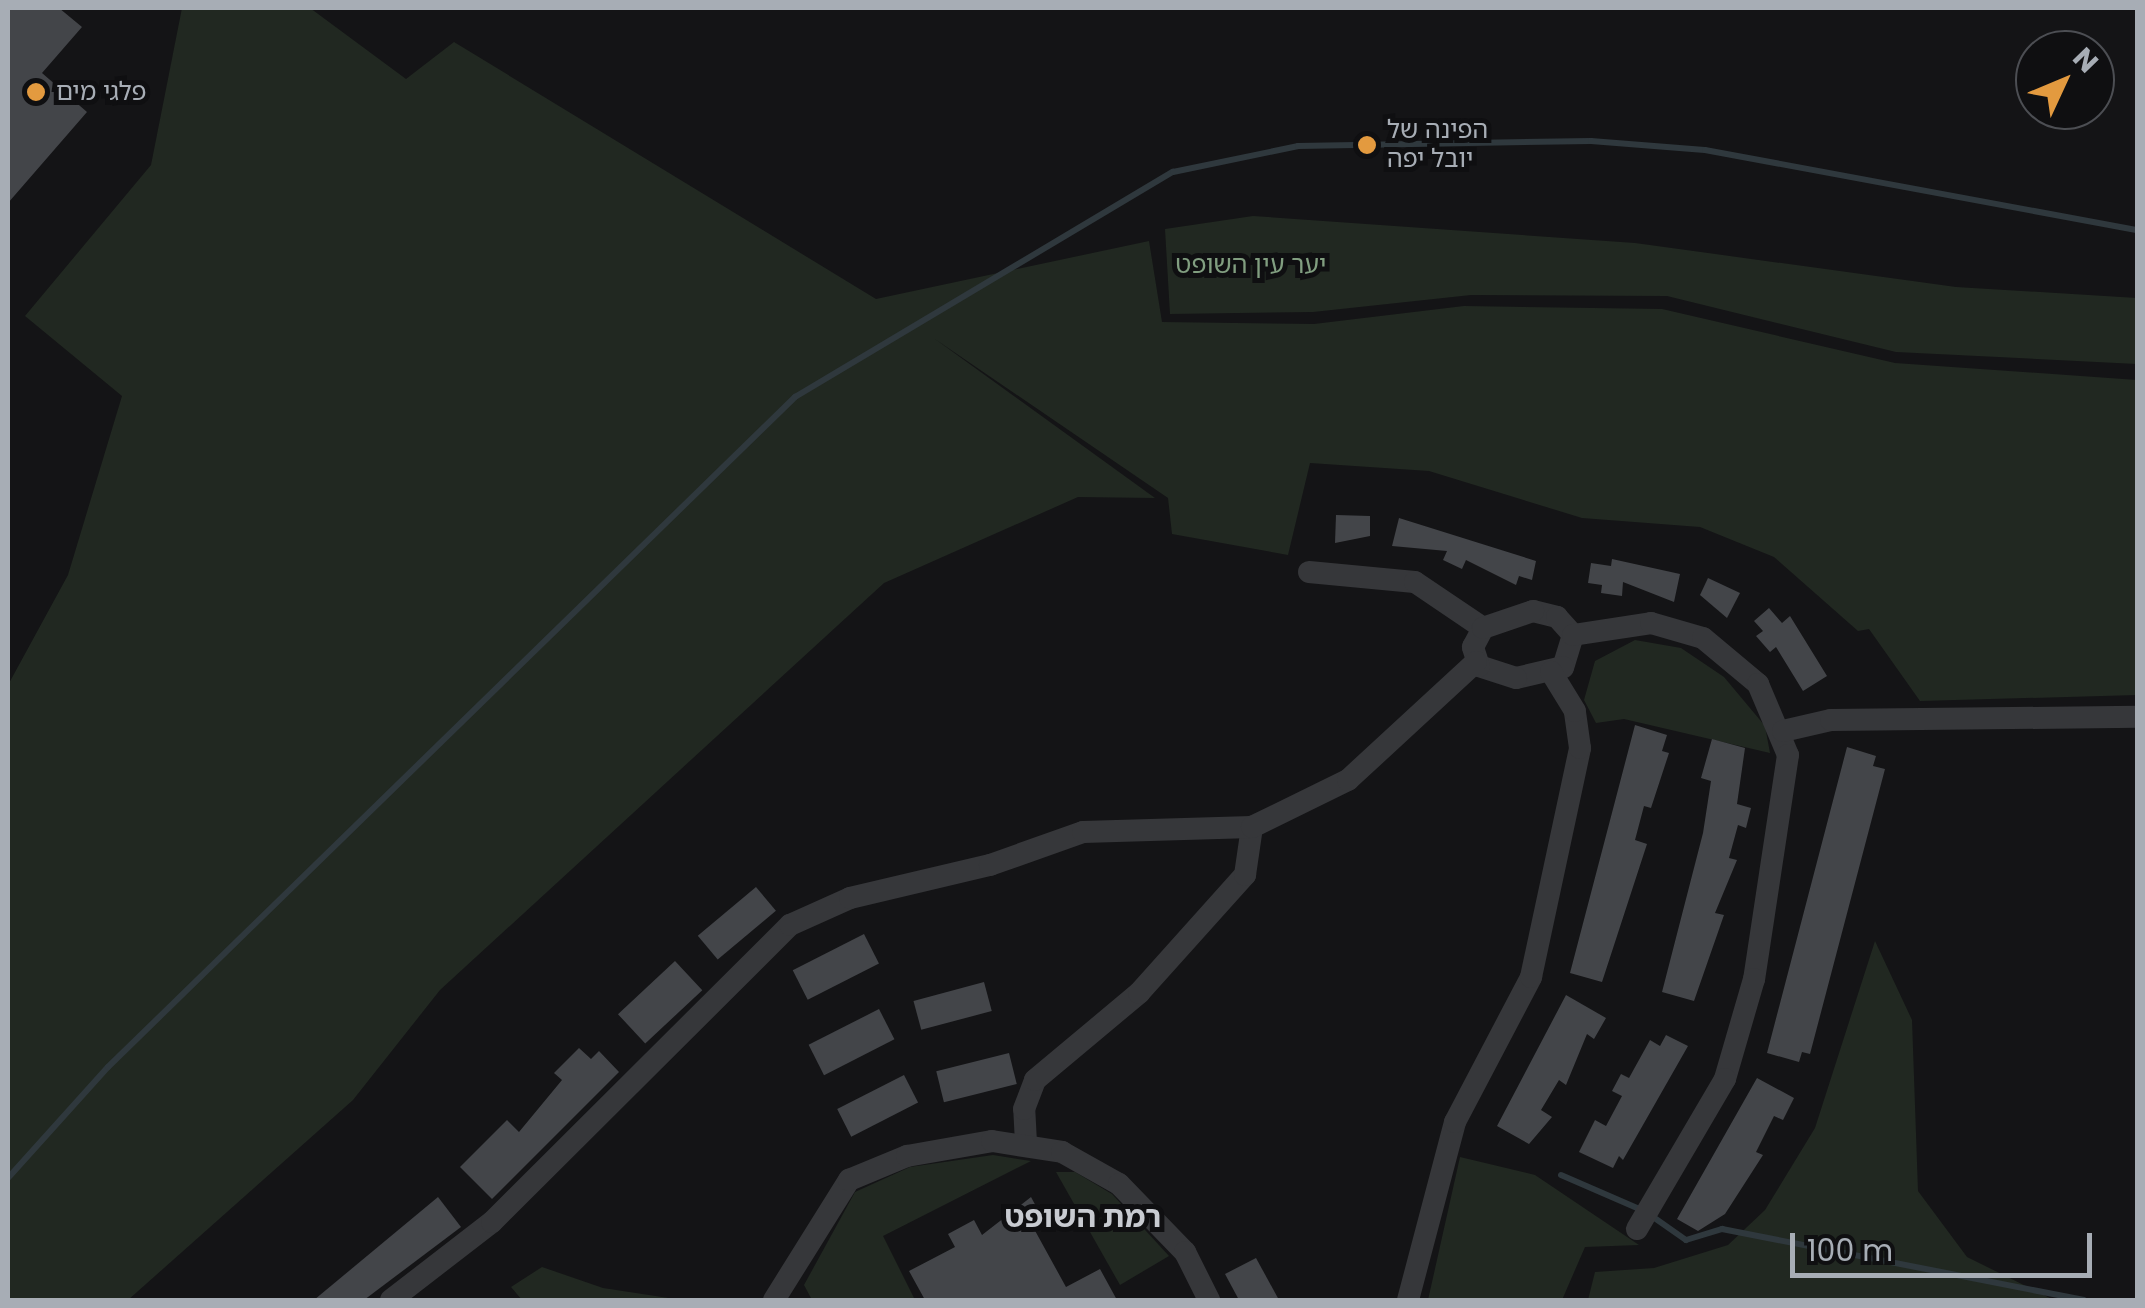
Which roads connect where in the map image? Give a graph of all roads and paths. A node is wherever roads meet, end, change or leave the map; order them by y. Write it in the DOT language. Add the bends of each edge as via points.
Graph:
graph roads {
  1 [pos="1310,572"];
  2 [pos="1483,628"];
  3 [pos="1573,635"];
  4 [pos="1476,662"];
  5 [pos="1551,672"];
  6 [pos="2138,716"];
  7 [pos="1783,732"];
  8 [pos="1252,827"];
  9 [pos="1026,1143"];
  10 [pos="1636,1229"];
  11 [pos="788,1278"];
  12 [pos="391,1300"];
  13 [pos="774,1300"];
  14 [pos="800,1300"];
  15 [pos="1208,1300"];
  16 [pos="1408,1300"];
  1 -- 2 [label="street" via="1415,582"];
  2 -- 3 [label="street" via="1532,610 1557,617"];
  2 -- 4 [label="street"];
  3 -- 5 [label="street" via="1569,658"];
  3 -- 7 [label="street" via="1651,623 1704,638 1758,684"];
  4 -- 5 [label="street" via="1500,677"];
  4 -- 8 [label="street" via="1348,780"];
  5 -- 16 [label="street" via="1575,711 1580,748 1531,977 1454,1122"];
  6 -- 7 [label="street" via="1831,720"];
  7 -- 10 [label="street" via="1786,795 1754,979 1725,1079"];
  8 -- 9 [label="street" via="1246,875 1139,993 1035,1080 1024,1109"];
  8 -- 12 [label="street" via="1083,832 813,912 740,967 492,1222"];
  9 -- 11 [label="street" via="956,1146 850,1180"];
  9 -- 15 [label="street" via="1094,1166 1142,1202 1185,1252"];
  11 -- 13 [label="street"];
  11 -- 14 [label="street"];
}
